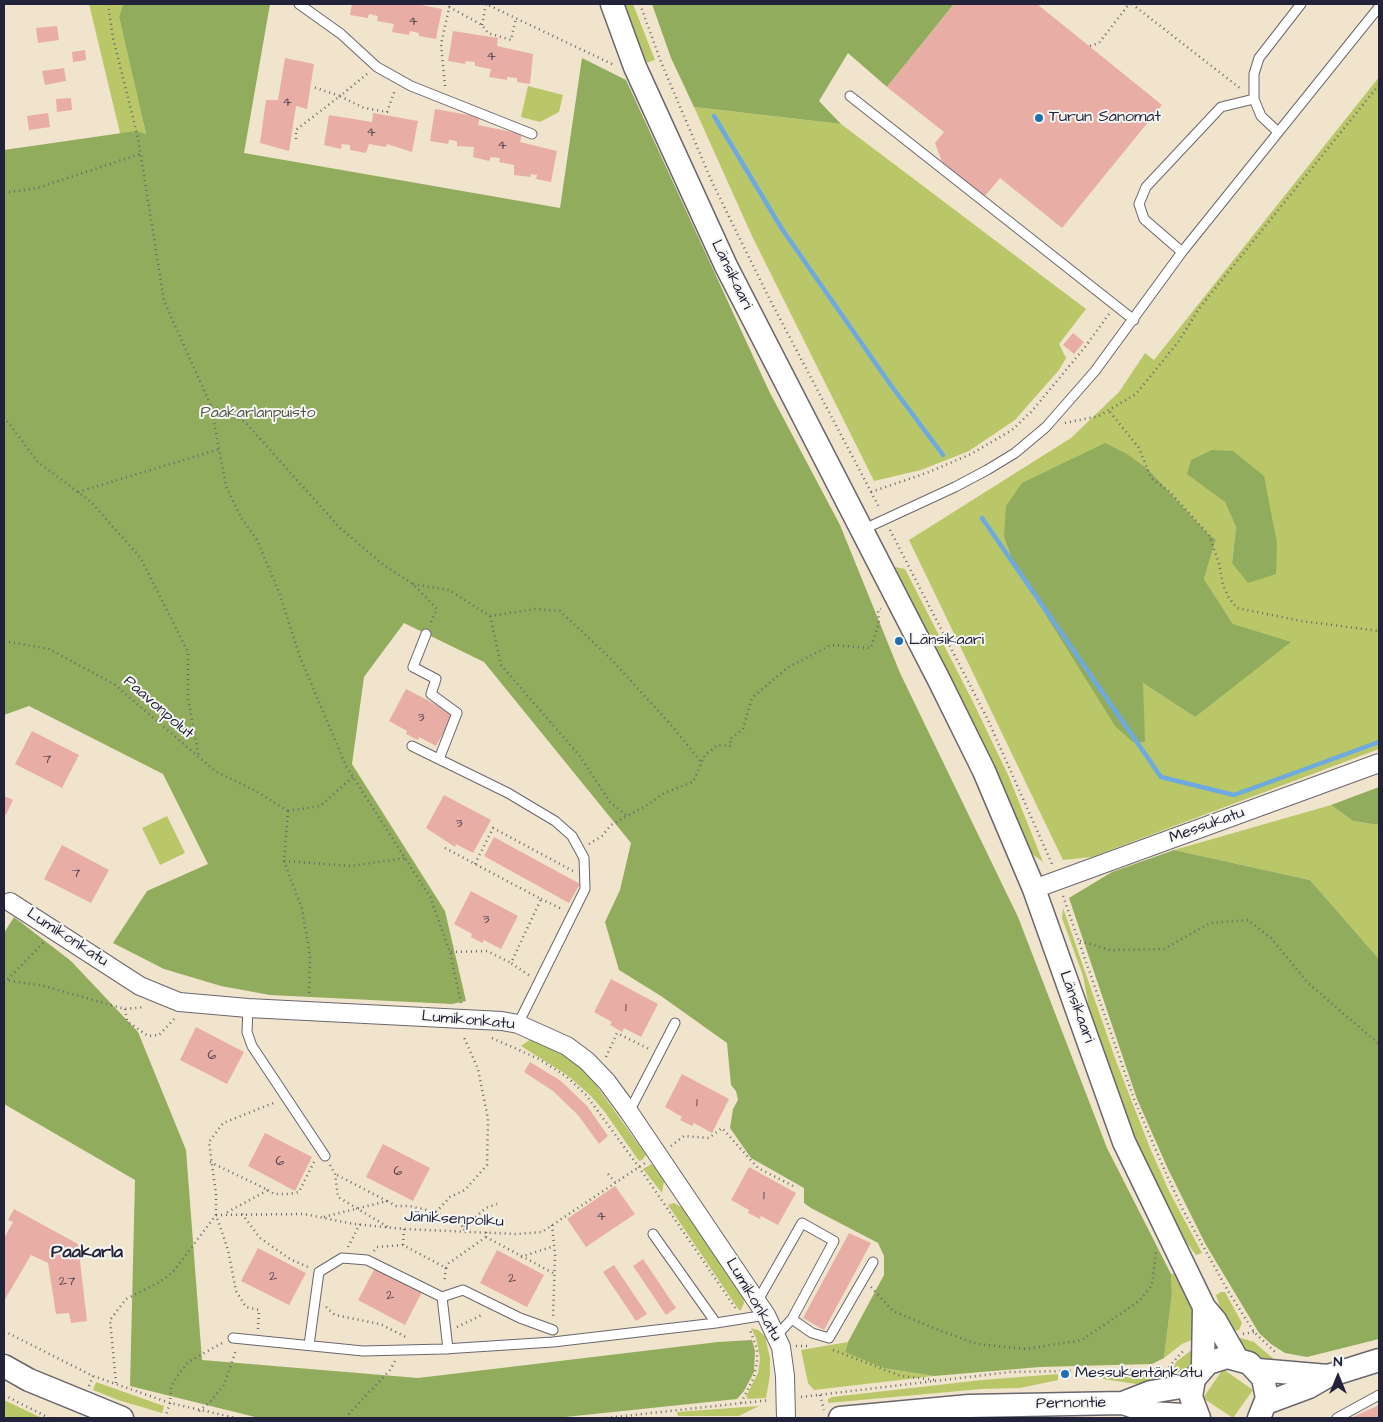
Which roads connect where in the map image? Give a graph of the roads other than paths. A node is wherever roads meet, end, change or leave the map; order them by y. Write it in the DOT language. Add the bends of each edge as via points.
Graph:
graph roads {
  1 [pos="299,4"];
  2 [pos="612,4"];
  3 [pos="1301,4"];
  4 [pos="1379,7"];
  5 [pos="850,96"];
  6 [pos="1254,99"];
  7 [pos="1278,132"];
  8 [pos="532,134"];
  9 [pos="1182,252"];
  10 [pos="1134,320"];
  11 [pos="862,530"];
  12 [pos="426,634"];
  13 [pos="412,746"];
  14 [pos="439,759"];
  15 [pos="1379,763"];
  16 [pos="1034,890"];
  17 [pos="10,902"];
  18 [pos="248,1008"];
  19 [pos="676,1023"];
  20 [pos="518,1024"];
  21 [pos="630,1112"];
  22 [pos="322,1152"];
  23 [pos="653,1234"];
  24 [pos="873,1262"];
  25 [pos="442,1297"];
  26 [pos="1204,1307"];
  27 [pos="761,1309"];
  28 [pos="792,1319"];
  29 [pos="716,1323"];
  30 [pos="553,1330"];
  31 [pos="777,1335"];
  32 [pos="236,1338"];
  33 [pos="309,1345"];
  34 [pos="448,1349"];
  35 [pos="1236,1357"];
  36 [pos="1379,1360"];
  37 [pos="4,1366"];
  38 [pos="1258,1370"];
  39 [pos="1198,1374"];
  40 [pos="1328,1376"];
  41 [pos="1379,1395"];
  42 [pos="1123,1404"];
  43 [pos="1262,1411"];
  44 [pos="1198,1417"];
  45 [pos="122,1418"];
  46 [pos="786,1418"];
  47 [pos="840,1418"];
  48 [pos="1143,1418"];
  49 [pos="1337,1418"];
  1 -- 8 [label="lane" via="341,34 377,67 447,100"];
  2 -- 11 [label="street, Länsikaari" via="635,67 726,266"];
  3 -- 6 [label="lane" via="1259,58 1254,74"];
  4 -- 7 [label="lane"];
  5 -- 10 [label="lane"];
  6 -- 7 [label="lane" via="1261,116"];
  6 -- 9 [label="lane" via="1221,107 1146,187 1139,204 1144,219"];
  7 -- 9 [label="lane"];
  9 -- 10 [label="lane"];
  10 -- 11 [label="lane" via="1046,427 1014,453 955,487"];
  11 -- 16 [label="street, Länsikaari" via="984,771"];
  12 -- 14 [label="lane" via="413,668 436,679 431,694 457,713"];
  13 -- 14 [label="lane"];
  14 -- 20 [label="lane" via="508,793 555,821 572,836 584,858 585,889"];
  15 -- 16 [label="street, Messukatu"];
  16 -- 26 [label="street, Länsikaari" via="1124,1142"];
  17 -- 18 [label="street, Lumikonkatu" via="181,1009"];
  18 -- 20 [label="street, Lumikonkatu" via="463,1024"];
  18 -- 22 [label="lane" via="247,1032 252,1046"];
  19 -- 21 [label="lane"];
  20 -- 21 [label="street, Lumikonkatu" via="567,1046 587,1061"];
  21 -- 27 [label="street, Lumikonkatu" via="663,1152"];
  23 -- 29 [label="lane"];
  24 -- 28 [label="lane" via="829,1338 812,1334"];
  25 -- 30 [label="lane" via="463,1290 496,1308"];
  25 -- 33 [label="lane" via="367,1260 342,1258 319,1272"];
  25 -- 34 [label="lane"];
  26 -- 35 [label="street, Länsikaari"];
  26 -- 39 [label="street, Länsikaari"];
  27 -- 28 [label="lane" via="802,1223 834,1241"];
  27 -- 29 [label="lane" via="742,1318"];
  27 -- 31 [label="street, Lumikonkatu"];
  28 -- 31 [label="lane"];
  29 -- 34 [label="lane" via="553,1342"];
  31 -- 46 [label="street, Lumikonkatu" via="784,1360"];
  32 -- 33 [label="lane"];
  33 -- 34 [label="lane" via="363,1350"];
  35 -- 38 [label="street"];
  35 -- 39 [label="street, Pernontie" via="1216,1359"];
  36 -- 40 [label="street"];
  37 -- 45 [label="street" via="29,1380"];
  38 -- 40 [label="street"];
  38 -- 43 [label="street" via="1266,1386"];
  39 -- 42 [label="street, Pernontie" via="1175,1388 1151,1392"];
  39 -- 44 [label="street, Länsikaari" via="1191,1397"];
  40 -- 43 [label="street"];
  41 -- 49 [label="lane"];
  42 -- 44 [label="street, Pernontie" via="1152,1413"];
  42 -- 47 [label="street, Pernontie" via="969,1406"];
  42 -- 48 [label="lane"];
}
